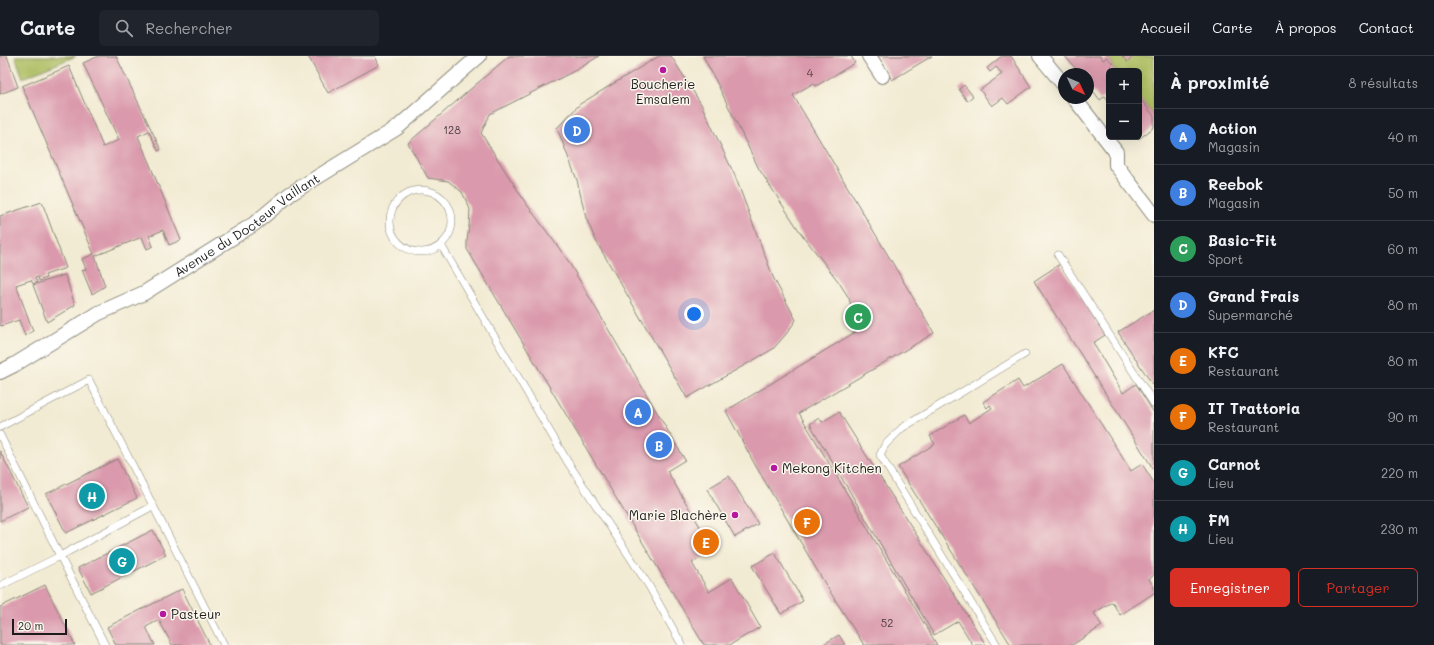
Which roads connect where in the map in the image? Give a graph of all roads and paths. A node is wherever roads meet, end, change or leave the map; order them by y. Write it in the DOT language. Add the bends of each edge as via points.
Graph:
graph roads {
  1 [pos="479,56"];
  2 [pos="869,56"];
  3 [pos="1040,56"];
  4 [pos="882,76"];
  5 [pos="1058,78"];
  6 [pos="1079,104"];
  7 [pos="1154,215"];
  8 [pos="441,245"];
  9 [pos="1058,256"];
  10 [pos="1025,354"];
  11 [pos="0,372"];
  12 [pos="1154,404"];
  13 [pos="0,427"];
  14 [pos="0,435"];
  15 [pos="153,506"];
  16 [pos="60,556"];
  17 [pos="0,586"];
  18 [pos="105,645"];
  19 [pos="224,645"];
  20 [pos="682,645"];
  21 [pos="997,645"];
  1 -- 11 [label="street, Avenue du Docteur Vaillant" via="397,128 290,194 254,224 144,293 99,313"];
  2 -- 4 [label="street"];
  3 -- 5 [label="street"];
  6 -- 7 [label="street" via="1116,152 1116,165"];
  8 -- 8 [label="lane" via="423,252 413,251 397,241 390,223 396,204 403,196 423,190 433,192 449,206 452,227"];
  8 -- 20 [label="lane" via="567,461 648,586"];
  9 -- 12 [label="lane"];
  10 -- 21 [label="lane" via="902,428 885,445 880,455"];
  13 -- 15 [label="lane" via="90,380"];
  14 -- 16 [label="lane"];
  15 -- 16 [label="lane"];
  15 -- 19 [label="lane"];
  16 -- 17 [label="lane"];
  16 -- 18 [label="lane"];
}
